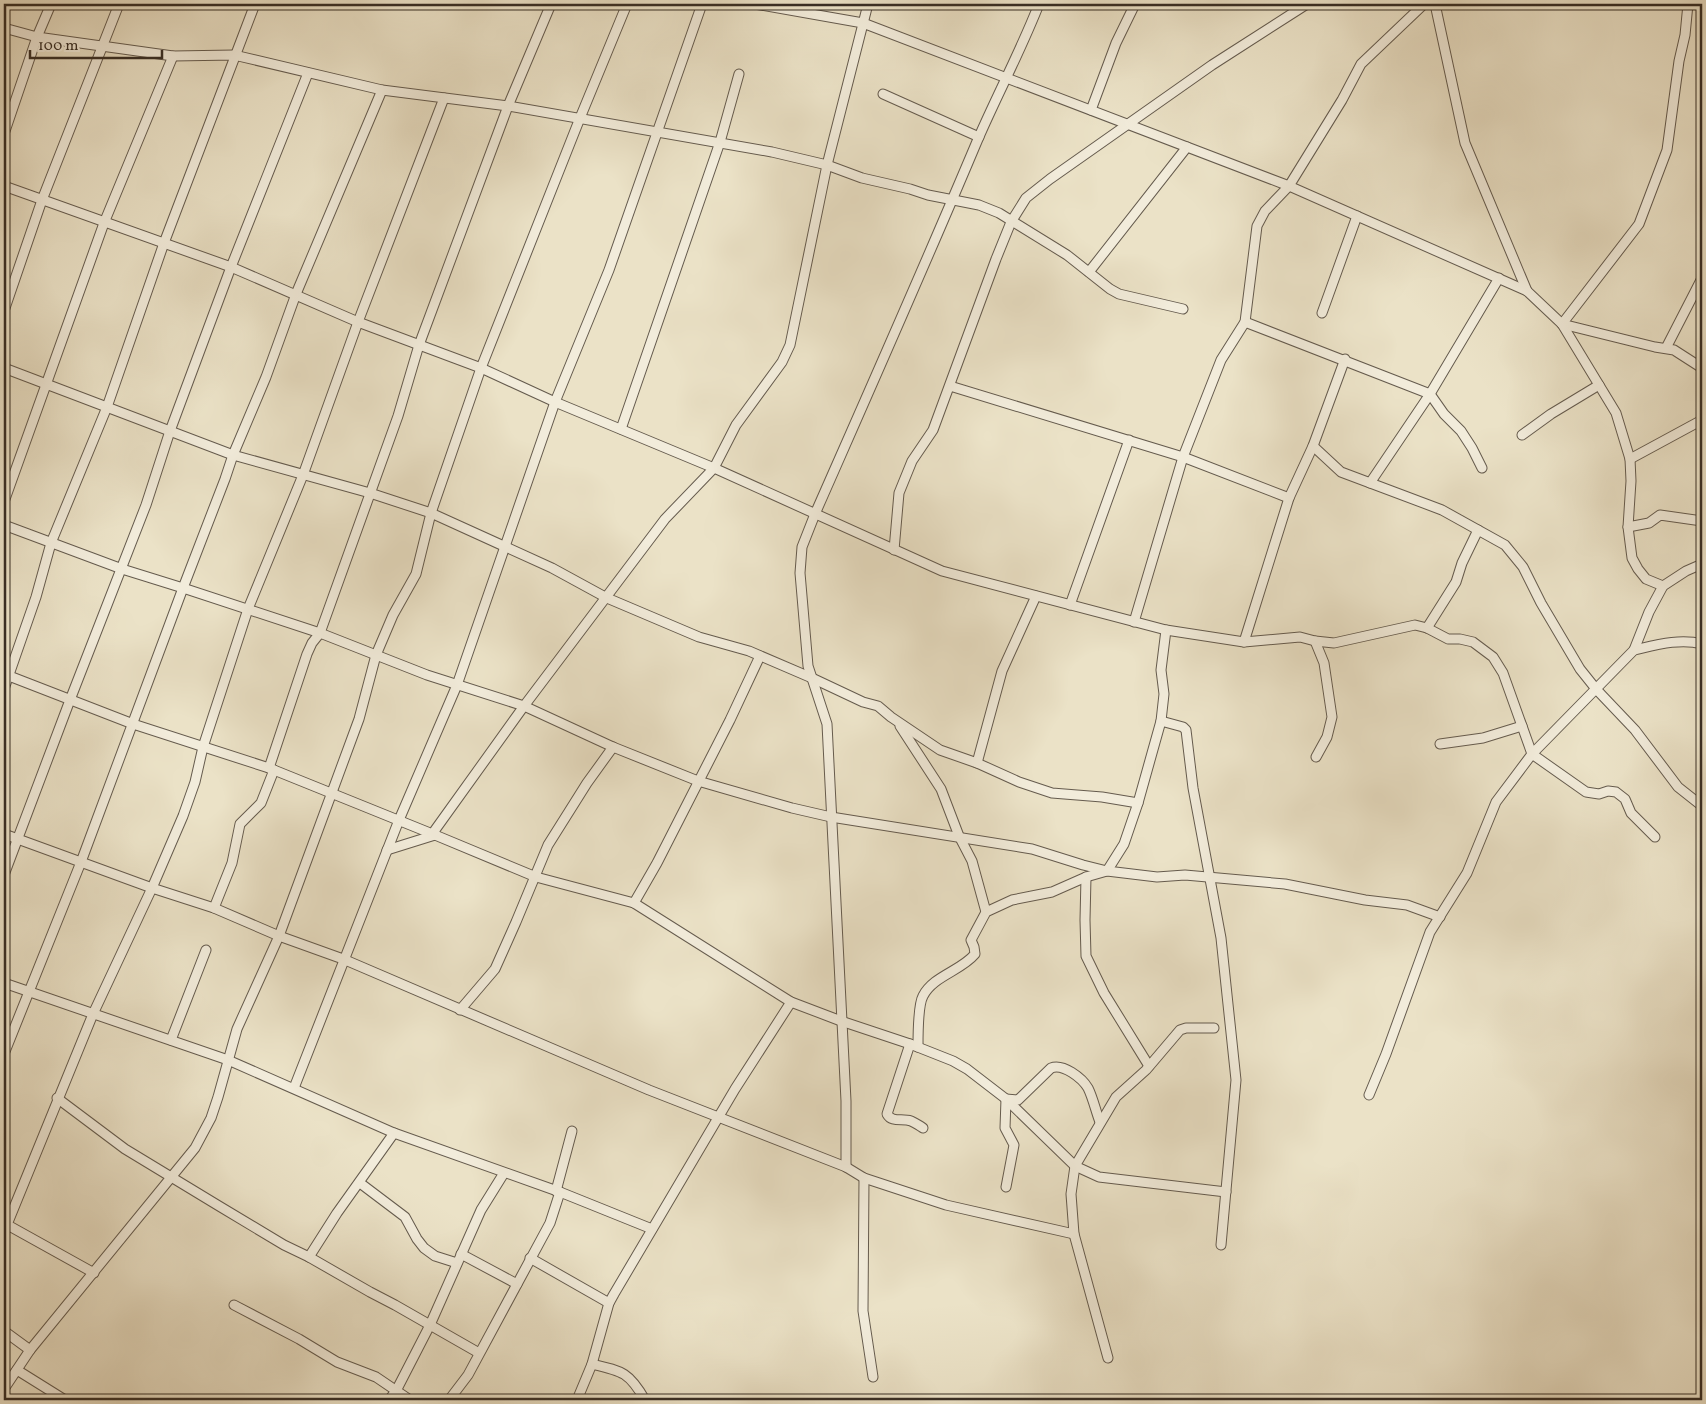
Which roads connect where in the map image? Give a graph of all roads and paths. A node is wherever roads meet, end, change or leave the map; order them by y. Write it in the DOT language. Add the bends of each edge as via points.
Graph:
graph roads {
  1 [pos="51,4"];
  2 [pos="119,4"];
  3 [pos="255,4"];
  4 [pos="551,4"];
  5 [pos="627,4"];
  6 [pos="702,4"];
  7 [pos="755,4"];
  8 [pos="868,4"];
  9 [pos="1039,4"];
  10 [pos="1135,4"];
  11 [pos="1307,4"];
  12 [pos="1424,4"];
  13 [pos="1435,4"];
  14 [pos="1688,4"];
  15 [pos="781,6"];
  16 [pos="863,23"];
  17 [pos="4,28"];
  18 [pos="38,37"];
  19 [pos="101,45"];
  20 [pos="234,55"];
  21 [pos="173,56"];
  22 [pos="308,73"];
  23 [pos="739,74"];
  24 [pos="1007,78"];
  25 [pos="382,90"];
  26 [pos="883,94"];
  27 [pos="444,98"];
  28 [pos="508,106"];
  29 [pos="1091,110"];
  30 [pos="580,118"];
  31 [pos="1127,124"];
  32 [pos="658,132"];
  33 [pos="4,134"];
  34 [pos="979,137"];
  35 [pos="720,142"];
  36 [pos="1187,147"];
  37 [pos="826,165"];
  38 [pos="4,186"];
  39 [pos="1289,186"];
  40 [pos="42,200"];
  41 [pos="954,200"];
  42 [pos="1357,216"];
  43 [pos="104,222"];
  44 [pos="1011,222"];
  45 [pos="164,243"];
  46 [pos="231,267"];
  47 [pos="1089,272"];
  48 [pos="1499,278"];
  49 [pos="1702,278"];
  50 [pos="1527,291"];
  51 [pos="296,294"];
  52 [pos="1183,309"];
  53 [pos="4,311"];
  54 [pos="1322,313"];
  55 [pos="358,322"];
  56 [pos="1245,322"];
  57 [pos="1562,324"];
  58 [pos="419,345"];
  59 [pos="1666,348"];
  60 [pos="1345,360"];
  61 [pos="4,368"];
  62 [pos="481,368"];
  63 [pos="1702,368"];
  64 [pos="47,384"];
  65 [pos="1599,385"];
  66 [pos="950,386"];
  67 [pos="1430,394"];
  68 [pos="555,402"];
  69 [pos="107,407"];
  70 [pos="1702,420"];
  71 [pos="620,430"];
  72 [pos="170,431"];
  73 [pos="1522,435"];
  74 [pos="1129,440"];
  75 [pos="1314,446"];
  76 [pos="233,455"];
  77 [pos="1183,457"];
  78 [pos="1630,458"];
  79 [pos="714,468"];
  80 [pos="1482,468"];
  81 [pos="303,475"];
  82 [pos="1370,483"];
  83 [pos="370,493"];
  84 [pos="1289,498"];
  85 [pos="4,502"];
  86 [pos="432,513"];
  87 [pos="815,514"];
  88 [pos="1702,521"];
  89 [pos="4,525"];
  90 [pos="1628,527"];
  91 [pos="1478,530"];
  92 [pos="51,543"];
  93 [pos="505,547"];
  94 [pos="894,550"];
  95 [pos="1702,564"];
  96 [pos="122,570"];
  97 [pos="1663,586"];
  98 [pos="182,588"];
  99 [pos="1036,596"];
  100 [pos="607,598"];
  101 [pos="1070,605"];
  102 [pos="248,610"];
  103 [pos="1134,622"];
  104 [pos="1427,628"];
  105 [pos="1166,630"];
  106 [pos="320,633"];
  107 [pos="1315,641"];
  108 [pos="1244,642"];
  109 [pos="1702,644"];
  110 [pos="1634,650"];
  111 [pos="376,655"];
  112 [pos="760,656"];
  113 [pos="6,675"];
  114 [pos="812,678"];
  115 [pos="457,685"];
  116 [pos="4,689"];
  117 [pos="1596,689"];
  118 [pos="70,700"];
  119 [pos="524,706"];
  120 [pos="1162,721"];
  121 [pos="897,722"];
  122 [pos="133,724"];
  123 [pos="1522,726"];
  124 [pos="1440,744"];
  125 [pos="203,747"];
  126 [pos="613,748"];
  127 [pos="1532,754"];
  128 [pos="1316,756"];
  129 [pos="977,763"];
  130 [pos="272,769"];
  131 [pos="698,780"];
  132 [pos="331,793"];
  133 [pos="1138,803"];
  134 [pos="1702,806"];
  135 [pos="832,817"];
  136 [pos="399,820"];
  137 [pos="4,834"];
  138 [pos="435,834"];
  139 [pos="959,836"];
  140 [pos="1655,837"];
  141 [pos="17,839"];
  142 [pos="387,850"];
  143 [pos="81,862"];
  144 [pos="1107,871"];
  145 [pos="4,875"];
  146 [pos="536,877"];
  147 [pos="1086,878"];
  148 [pos="1209,878"];
  149 [pos="152,888"];
  150 [pos="634,903"];
  151 [pos="214,908"];
  152 [pos="986,912"];
  153 [pos="1440,917"];
  154 [pos="279,936"];
  155 [pos="206,950"];
  156 [pos="343,960"];
  157 [pos="4,983"];
  158 [pos="28,992"];
  159 [pos="791,1002"];
  160 [pos="460,1010"];
  161 [pos="93,1014"];
  162 [pos="842,1022"];
  163 [pos="1214,1028"];
  164 [pos="171,1040"];
  165 [pos="914,1045"];
  166 [pos="4,1054"];
  167 [pos="228,1060"];
  168 [pos="1149,1066"];
  169 [pos="294,1088"];
  170 [pos="1369,1095"];
  171 [pos="58,1098"];
  172 [pos="1006,1099"];
  173 [pos="719,1116"];
  174 [pos="1100,1122"];
  175 [pos="923,1128"];
  176 [pos="572,1131"];
  177 [pos="394,1132"];
  178 [pos="1075,1166"];
  179 [pos="846,1167"];
  180 [pos="504,1173"];
  181 [pos="172,1178"];
  182 [pos="864,1178"];
  183 [pos="360,1183"];
  184 [pos="1006,1187"];
  185 [pos="558,1191"];
  186 [pos="1226,1192"];
  187 [pos="5,1226"];
  188 [pos="652,1229"];
  189 [pos="1074,1234"];
  190 [pos="1222,1244"];
  191 [pos="461,1254"];
  192 [pos="309,1257"];
  193 [pos="530,1258"];
  194 [pos="457,1263"];
  195 [pos="94,1273"];
  196 [pos="517,1284"];
  197 [pos="609,1303"];
  198 [pos="234,1305"];
  199 [pos="430,1325"];
  200 [pos="4,1331"];
  201 [pos="30,1350"];
  202 [pos="479,1353"];
  203 [pos="1108,1358"];
  204 [pos="592,1364"];
  205 [pos="17,1370"];
  206 [pos="873,1377"];
  207 [pos="4,1389"];
  208 [pos="396,1391"];
  209 [pos="65,1400"];
  210 [pos="389,1400"];
  211 [pos="410,1400"];
  212 [pos="449,1400"];
  213 [pos="577,1400"];
  214 [pos="645,1400"];
  1 -- 18 [label="street"];
  2 -- 19 [label="street"];
  3 -- 20 [label="street"];
  4 -- 28 [label="street"];
  5 -- 30 [label="street"];
  6 -- 32 [label="street"];
  7 -- 15 [label="street"];
  8 -- 16 [label="street"];
  9 -- 24 [label="street"];
  10 -- 29 [label="street" via="1116,43"];
  11 -- 31 [label="street"];
  12 -- 39 [label="street" via="1361,64"];
  13 -- 50 [label="street" via="1465,143"];
  14 -- 57 [label="street" via="1666,150 1639,224"];
  15 -- 16 [label="street"];
  16 -- 24 [label="street"];
  16 -- 37 [label="street"];
  17 -- 18 [label="street"];
  18 -- 19 [label="street"];
  18 -- 33 [label="street"];
  19 -- 21 [label="street"];
  19 -- 40 [label="street"];
  20 -- 21 [label="street"];
  20 -- 22 [label="street"];
  20 -- 45 [label="street"];
  21 -- 43 [label="street"];
  22 -- 25 [label="street"];
  22 -- 46 [label="street"];
  23 -- 35 [label="street"];
  24 -- 29 [label="street"];
  24 -- 34 [label="street"];
  25 -- 27 [label="street"];
  25 -- 51 [label="street"];
  26 -- 34 [label="street"];
  27 -- 28 [label="street"];
  27 -- 55 [label="street"];
  28 -- 30 [label="street"];
  28 -- 58 [label="street"];
  29 -- 31 [label="street"];
  30 -- 32 [label="street"];
  30 -- 62 [label="street"];
  31 -- 36 [label="street"];
  31 -- 44 [label="street" via="1026,198"];
  32 -- 35 [label="street"];
  32 -- 68 [label="street" via="609,270"];
  34 -- 41 [label="street"];
  35 -- 37 [label="street"];
  35 -- 71 [label="street"];
  36 -- 39 [label="street"];
  36 -- 47 [label="street"];
  37 -- 41 [label="street" via="862,178"];
  37 -- 79 [label="street" via="790,345 782,362 736,425"];
  38 -- 40 [label="street"];
  39 -- 42 [label="street"];
  39 -- 56 [label="street" via="1265,211 1257,226"];
  40 -- 43 [label="street"];
  40 -- 53 [label="street"];
  41 -- 44 [label="street" via="979,205"];
  41 -- 87 [label="street"];
  42 -- 48 [label="street"];
  42 -- 54 [label="street"];
  43 -- 45 [label="street"];
  43 -- 64 [label="street"];
  44 -- 47 [label="street"];
  44 -- 66 [label="street"];
  45 -- 46 [label="street"];
  45 -- 69 [label="street"];
  46 -- 51 [label="street"];
  46 -- 72 [label="street"];
  47 -- 52 [label="street" via="1119,294"];
  48 -- 50 [label="street"];
  48 -- 67 [label="street"];
  49 -- 59 [label="street"];
  50 -- 57 [label="street"];
  51 -- 55 [label="street"];
  51 -- 76 [label="street"];
  55 -- 58 [label="street"];
  55 -- 81 [label="street"];
  56 -- 60 [label="street"];
  56 -- 77 [label="street" via="1221,360"];
  57 -- 59 [label="street"];
  57 -- 65 [label="street"];
  58 -- 62 [label="street"];
  58 -- 83 [label="street"];
  59 -- 63 [label="street"];
  60 -- 67 [label="street"];
  60 -- 75 [label="street"];
  61 -- 64 [label="street"];
  62 -- 68 [label="street"];
  62 -- 86 [label="street"];
  64 -- 69 [label="street"];
  64 -- 85 [label="street"];
  65 -- 73 [label="street"];
  65 -- 78 [label="street" via="1616,413"];
  66 -- 74 [label="street"];
  66 -- 94 [label="street" via="932,430 912,461 899,493"];
  67 -- 80 [label="street" via="1465,437"];
  67 -- 82 [label="street"];
  68 -- 71 [label="street"];
  68 -- 93 [label="street"];
  69 -- 72 [label="street"];
  69 -- 92 [label="street"];
  70 -- 78 [label="street"];
  71 -- 79 [label="street"];
  72 -- 76 [label="street"];
  72 -- 96 [label="street"];
  74 -- 77 [label="street"];
  74 -- 101 [label="street"];
  75 -- 82 [label="street" via="1341,472"];
  75 -- 84 [label="street"];
  76 -- 81 [label="street"];
  76 -- 98 [label="street"];
  77 -- 84 [label="street"];
  77 -- 103 [label="street"];
  78 -- 90 [label="street"];
  79 -- 87 [label="street"];
  79 -- 100 [label="street" via="665,520"];
  81 -- 83 [label="street"];
  81 -- 102 [label="street"];
  82 -- 91 [label="street" via="1442,510"];
  83 -- 86 [label="street"];
  83 -- 106 [label="street"];
  84 -- 108 [label="street"];
  86 -- 93 [label="street"];
  86 -- 111 [label="street" via="416,574"];
  87 -- 94 [label="street"];
  87 -- 114 [label="street" via="802,547 800,573 808,666"];
  88 -- 90 [label="street" via="1660,515 1649,523"];
  89 -- 92 [label="street"];
  90 -- 97 [label="street" via="1632,558 1638,570 1646,579"];
  91 -- 104 [label="street" via="1456,582"];
  91 -- 117 [label="street" via="1504,545 1523,568 1580,669"];
  92 -- 96 [label="street"];
  92 -- 113 [label="street" via="36,597"];
  93 -- 100 [label="street"];
  93 -- 115 [label="street"];
  94 -- 99 [label="street" via="942,571"];
  95 -- 97 [label="street"];
  96 -- 98 [label="street"];
  96 -- 118 [label="street"];
  97 -- 110 [label="street"];
  98 -- 102 [label="street"];
  98 -- 122 [label="street"];
  99 -- 101 [label="street"];
  99 -- 129 [label="street" via="1002,671"];
  100 -- 112 [label="street" via="699,637"];
  100 -- 119 [label="street"];
  101 -- 103 [label="street"];
  102 -- 106 [label="street"];
  102 -- 125 [label="street"];
  103 -- 105 [label="street"];
  104 -- 107 [label="street" via="1415,625 1334,643"];
  104 -- 123 [label="street" via="1448,639 1473,642 1493,657 1504,673"];
  105 -- 108 [label="street"];
  105 -- 120 [label="street" via="1161,670 1164,694"];
  106 -- 111 [label="street"];
  106 -- 130 [label="street" via="307,654"];
  107 -- 108 [label="street" via="1300,637"];
  107 -- 128 [label="street" via="1324,663 1332,717 1327,737"];
  109 -- 110 [label="street" via="1667,642"];
  110 -- 117 [label="street"];
  111 -- 115 [label="street"];
  111 -- 132 [label="street" via="359,719"];
  112 -- 114 [label="street"];
  112 -- 131 [label="street"];
  113 -- 116 [label="street"];
  113 -- 118 [label="street"];
  114 -- 121 [label="street" via="878,706"];
  114 -- 135 [label="street" via="827,724"];
  115 -- 119 [label="street"];
  115 -- 136 [label="street"];
  117 -- 127 [label="street"];
  117 -- 134 [label="street" via="1635,730 1678,787"];
  118 -- 122 [label="street"];
  118 -- 141 [label="street"];
  119 -- 126 [label="street"];
  119 -- 138 [label="street"];
  120 -- 133 [label="street"];
  120 -- 148 [label="street" via="1186,730"];
  121 -- 129 [label="street" via="940,750"];
  121 -- 139 [label="street" via="941,789"];
  122 -- 125 [label="street"];
  122 -- 143 [label="street"];
  123 -- 124 [label="street" via="1483,738"];
  123 -- 127 [label="street"];
  125 -- 130 [label="street"];
  125 -- 149 [label="street" via="183,816"];
  126 -- 131 [label="street"];
  126 -- 146 [label="street" via="548,845"];
  127 -- 140 [label="street" via="1586,792 1616,792"];
  127 -- 153 [label="street" via="1496,802 1467,873"];
  129 -- 133 [label="street" via="1052,793 1102,796"];
  130 -- 132 [label="street"];
  130 -- 151 [label="street" via="261,803 240,824 232,863"];
  131 -- 135 [label="street"];
  131 -- 150 [label="street"];
  132 -- 136 [label="street"];
  132 -- 154 [label="street"];
  133 -- 144 [label="street" via="1124,844"];
  135 -- 139 [label="street"];
  135 -- 162 [label="street"];
  136 -- 138 [label="street"];
  136 -- 142 [label="street"];
  137 -- 141 [label="street"];
  138 -- 142 [label="street"];
  138 -- 146 [label="street"];
  139 -- 144 [label="street" via="1032,849"];
  139 -- 152 [label="street" via="972,861"];
  141 -- 143 [label="street"];
  141 -- 145 [label="street"];
  142 -- 156 [label="street"];
  143 -- 149 [label="street"];
  143 -- 158 [label="street"];
  144 -- 147 [label="street"];
  144 -- 148 [label="street" via="1157,877 1185,875"];
  146 -- 150 [label="street"];
  146 -- 160 [label="street" via="495,969"];
  147 -- 152 [label="street" via="1052,892 1012,900"];
  147 -- 168 [label="street" via="1086,956 1104,993"];
  148 -- 153 [label="street" via="1285,884 1407,905"];
  148 -- 186 [label="street" via="1221,938 1236,1080"];
  149 -- 151 [label="street"];
  149 -- 161 [label="street"];
  150 -- 159 [label="street"];
  151 -- 154 [label="street"];
  152 -- 165 [label="street" via="971,940 975,954 934,983 923,996"];
  153 -- 170 [label="street" via="1430,932"];
  154 -- 156 [label="street"];
  154 -- 167 [label="street" via="236,1029"];
  155 -- 164 [label="street"];
  156 -- 160 [label="street"];
  156 -- 169 [label="street"];
  157 -- 158 [label="street"];
  158 -- 161 [label="street"];
  158 -- 166 [label="street"];
  159 -- 162 [label="street"];
  159 -- 173 [label="street"];
  160 -- 173 [label="street"];
  161 -- 164 [label="street"];
  161 -- 171 [label="street"];
  162 -- 165 [label="street"];
  162 -- 179 [label="street"];
  163 -- 168 [label="street" via="1180,1030"];
  164 -- 167 [label="street"];
  165 -- 172 [label="street" via="960,1065"];
  165 -- 175 [label="street" via="887,1114 892,1119 909,1120"];
  167 -- 169 [label="street"];
  167 -- 181 [label="street" via="211,1118 195,1148"];
  168 -- 174 [label="street" via="1116,1097"];
  169 -- 177 [label="street"];
  171 -- 181 [label="street" via="109,1138"];
  171 -- 187 [label="street"];
  172 -- 174 [label="street" via="1018,1100 1051,1068 1066,1068 1088,1088"];
  172 -- 178 [label="street"];
  172 -- 184 [label="street" via="1005,1128 1014,1145"];
  173 -- 179 [label="street"];
  173 -- 188 [label="street"];
  174 -- 178 [label="street"];
  176 -- 185 [label="street"];
  177 -- 180 [label="street"];
  177 -- 183 [label="street"];
  178 -- 186 [label="street" via="1099,1177"];
  178 -- 189 [label="street" via="1071,1194"];
  179 -- 182 [label="street"];
  180 -- 185 [label="street"];
  180 -- 191 [label="street" via="481,1210"];
  181 -- 192 [label="street"];
  181 -- 195 [label="street"];
  182 -- 189 [label="street" via="946,1205"];
  182 -- 206 [label="street" via="863,1311"];
  183 -- 192 [label="street"];
  183 -- 194 [label="street" via="405,1217 424,1248 435,1256"];
  185 -- 188 [label="street"];
  185 -- 193 [label="street" via="550,1223"];
  186 -- 190 [label="street"];
  187 -- 195 [label="street"];
  188 -- 197 [label="street"];
  189 -- 203 [label="street"];
  191 -- 194 [label="street"];
  191 -- 196 [label="street"];
  192 -- 199 [label="street"];
  193 -- 196 [label="street"];
  193 -- 197 [label="street"];
  194 -- 199 [label="street"];
  195 -- 201 [label="street"];
  196 -- 202 [label="street"];
  197 -- 204 [label="street"];
  198 -- 208 [label="street" via="337,1362 376,1377"];
  199 -- 202 [label="street"];
  199 -- 208 [label="street"];
  200 -- 201 [label="street"];
  201 -- 205 [label="street"];
  202 -- 212 [label="street" via="468,1375"];
  204 -- 213 [label="street"];
  204 -- 214 [label="street" via="620,1371"];
  205 -- 207 [label="street"];
  205 -- 209 [label="street"];
  208 -- 210 [label="street"];
  208 -- 211 [label="street"];
}
